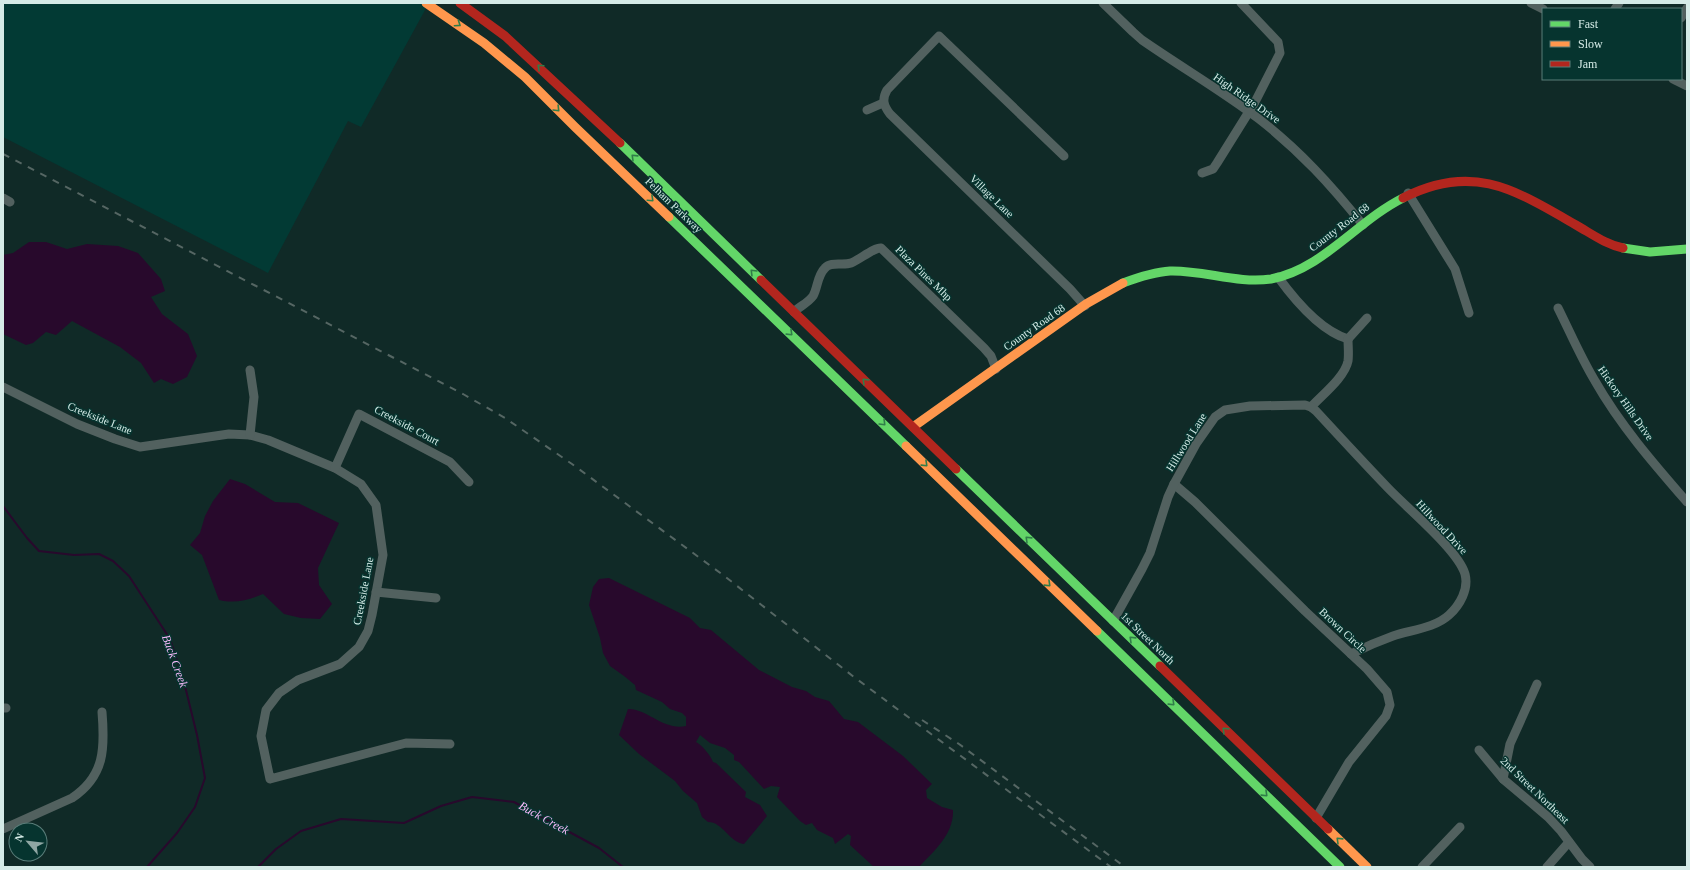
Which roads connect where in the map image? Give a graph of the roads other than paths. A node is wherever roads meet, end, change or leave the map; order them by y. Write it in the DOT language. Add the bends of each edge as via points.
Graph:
graph roads {
  1 [pos="426,3"];
  2 [pos="460,3"];
  3 [pos="1103,3"];
  4 [pos="1240,3"];
  5 [pos="1531,3"];
  6 [pos="438,6"];
  7 [pos="1542,8"];
  8 [pos="529,56"];
  9 [pos="516,70"];
  10 [pos="1675,80"];
  11 [pos="1687,86"];
  12 [pos="883,103"];
  13 [pos="867,110"];
  14 [pos="1248,112"];
  15 [pos="592,116"];
  16 [pos="579,131"];
  17 [pos="1064,156"];
  18 [pos="1202,173"];
  19 [pos="1408,193"];
  20 [pos="692,213"];
  21 [pos="1364,225"];
  22 [pos="679,226"];
  23 [pos="1687,249"];
  24 [pos="1278,277"];
  25 [pos="772,291"];
  26 [pos="762,306"];
  27 [pos="1085,306"];
  28 [pos="1558,308"];
  29 [pos="794,312"];
  30 [pos="1469,313"];
  31 [pos="1367,318"];
  32 [pos="1348,339"];
  33 [pos="996,369"];
  34 [pos="250,370"];
  35 [pos="3,387"];
  36 [pos="1311,407"];
  37 [pos="914,427"];
  38 [pos="250,435"];
  39 [pos="897,437"];
  40 [pos="335,468"];
  41 [pos="469,482"];
  42 [pos="1174,484"];
  43 [pos="979,491"];
  44 [pos="1687,502"];
  45 [pos="966,504"];
  46 [pos="1042,553"];
  47 [pos="1030,566"];
  48 [pos="376,592"];
  49 [pos="436,598"];
  50 [pos="1114,621"];
  51 [pos="1103,637"];
  52 [pos="1351,654"];
  53 [pos="1165,671"];
  54 [pos="1151,684"];
  55 [pos="1537,684"];
  56 [pos="102,712"];
  57 [pos="450,744"];
  58 [pos="1240,744"];
  59 [pos="1479,750"];
  60 [pos="1227,757"];
  61 [pos="1503,779"];
  62 [pos="1316,818"];
  63 [pos="1460,827"];
  64 [pos="3,829"];
  65 [pos="1303,831"];
  66 [pos="1569,842"];
  67 [pos="1340,867"];
  68 [pos="1367,867"];
  69 [pos="1422,867"];
  70 [pos="1547,867"];
  71 [pos="1590,867"];
  1 -- 6 [label="main road, Pelham Parkway"];
  2 -- 8 [label="main road, Pelham Parkway"];
  3 -- 14 [label="street, High Ridge Drive" via="1142,40"];
  4 -- 14 [label="street" via="1274,36 1280,47 1277,59"];
  5 -- 7 [label="street"];
  6 -- 9 [label="main road, Pelham Parkway, one-way"];
  8 -- 9 [label="main road"];
  15 -- 8 [label="main road, Pelham Parkway, one-way"];
  9 -- 16 [label="main road, Pelham Parkway, one-way"];
  10 -- 11 [label="street"];
  12 -- 13 [label="street"];
  12 -- 17 [label="street" via="883,96 887,90 939,36"];
  12 -- 27 [label="street, Village Lane" via="890,114"];
  14 -- 18 [label="street" via="1213,169"];
  14 -- 21 [label="street, High Ridge Drive" via="1313,166"];
  15 -- 16 [label="main road"];
  20 -- 15 [label="main road, Pelham Parkway, one-way"];
  16 -- 22 [label="main road, Pelham Parkway, one-way"];
  19 -- 21 [label="main road, County Road 68"];
  19 -- 23 [label="main road, County Road 68" via="1432,184 1450,181 1492,184 1528,198 1616,246 1655,253"];
  19 -- 30 [label="street" via="1455,269"];
  20 -- 22 [label="main road"];
  25 -- 20 [label="main road, Pelham Parkway, one-way"];
  21 -- 24 [label="main road, County Road 68" via="1329,252"];
  22 -- 26 [label="main road, Pelham Parkway"];
  24 -- 27 [label="main road, County Road 68" via="1248,280 1192,271 1163,271 1126,281"];
  24 -- 32 [label="street" via="1314,317 1333,333"];
  25 -- 26 [label="main road"];
  25 -- 29 [label="main road, Pelham Parkway"];
  26 -- 39 [label="main road, Pelham Parkway, one-way"];
  27 -- 33 [label="main road, County Road 68"];
  28 -- 44 [label="street, Hickory Hills Drive" via="1594,381 1654,464"];
  29 -- 33 [label="street, Plaza Pines Mhp" via="813,296 818,278 826,266 847,264 878,247 984,348 991,356"];
  37 -- 29 [label="main road, Pelham Parkway, one-way"];
  31 -- 32 [label="street"];
  32 -- 36 [label="street" via="1348,358 1345,367"];
  33 -- 37 [label="main road, County Road 68"];
  34 -- 38 [label="street" via="254,397"];
  35 -- 38 [label="street, Creekside Lane" via="78,424 140,447 229,434"];
  36 -- 42 [label="street, Hillwood Lane" via="1261,405 1229,409 1219,413 1196,444"];
  36 -- 52 [label="street, Hillwood Drive" via="1438,537 1458,559 1466,577 1460,601 1447,616 1430,625 1391,637"];
  37 -- 39 [label="main road, County Road 68"];
  37 -- 43 [label="main road, 1st Street North"];
  38 -- 40 [label="street, Creekside Lane"];
  39 -- 45 [label="main road, one-way"];
  40 -- 41 [label="street, Creekside Court" via="359,414 450,462"];
  40 -- 48 [label="street, Creekside Lane" via="361,484 376,505 383,555"];
  42 -- 50 [label="street, Hillwood Lane" via="1150,553"];
  42 -- 52 [label="street, Brown Circle"];
  43 -- 45 [label="main road"];
  46 -- 43 [label="main road, 1st Street North, one-way"];
  45 -- 47 [label="main road"];
  46 -- 47 [label="main road"];
  46 -- 50 [label="main road, 1st Street North"];
  47 -- 51 [label="main road, one-way"];
  48 -- 49 [label="street"];
  48 -- 57 [label="street, Creekside Lane" via="368,631 359,647 340,664 298,680 279,693 266,710 261,736 270,779 406,742"];
  50 -- 51 [label="main road"];
  53 -- 50 [label="main road, 1st Street North, one-way"];
  51 -- 54 [label="main road"];
  52 -- 62 [label="street, Brown Circle" via="1384,687 1390,706 1382,722 1349,762"];
  53 -- 54 [label="main road"];
  58 -- 53 [label="main road, 1st Street North, one-way"];
  54 -- 60 [label="main road, one-way"];
  55 -- 61 [label="street" via="1510,744"];
  56 -- 64 [label="street" via="103,755 94,776 80,793"];
  58 -- 60 [label="main road"];
  58 -- 62 [label="main road, 1st Street North"];
  59 -- 61 [label="street, 2nd Street Northeast"];
  60 -- 65 [label="main road, one-way"];
  61 -- 66 [label="street, 2nd Street Northeast" via="1548,817"];
  62 -- 65 [label="main road"];
  68 -- 62 [label="main road, 1st Street North, one-way"];
  63 -- 69 [label="street"];
  65 -- 67 [label="main road"];
  66 -- 70 [label="street"];
  66 -- 71 [label="street, 2nd Street Northeast"];
}
